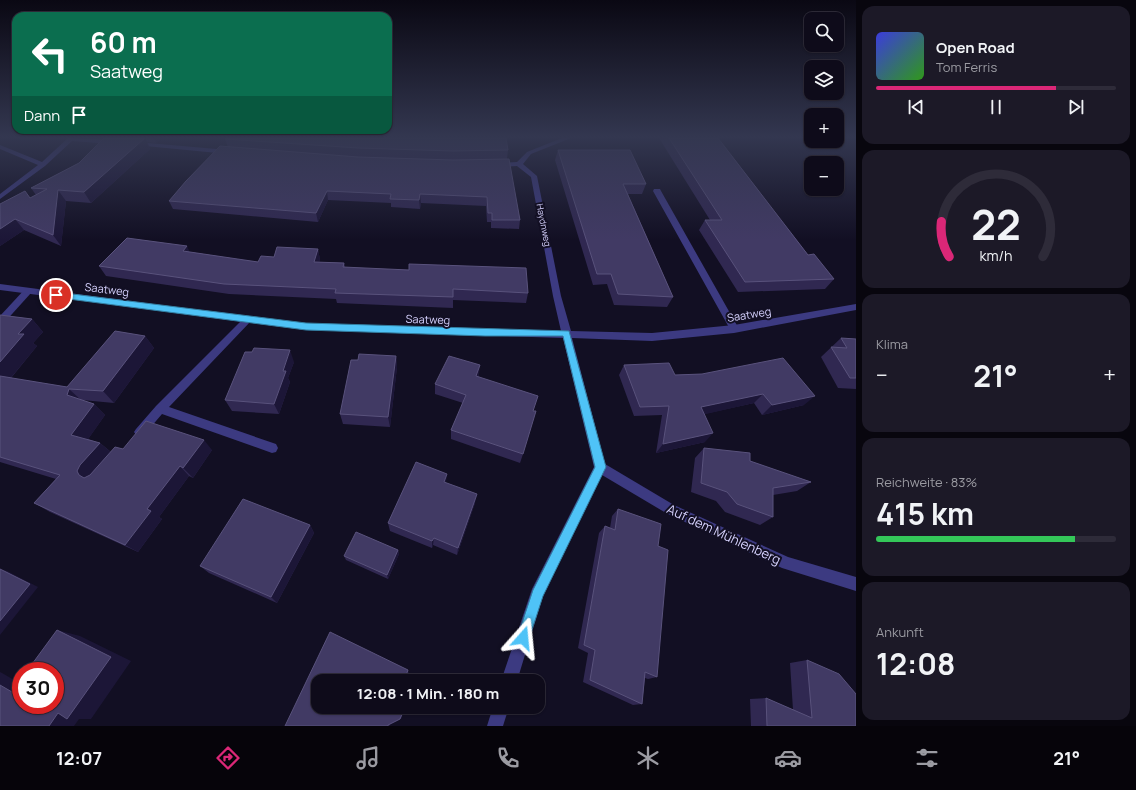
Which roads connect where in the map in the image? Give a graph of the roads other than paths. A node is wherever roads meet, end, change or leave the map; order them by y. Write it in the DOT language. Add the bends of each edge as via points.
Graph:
graph roads {
  1 [pos="34,172"];
  2 [pos="529,172"];
  3 [pos="657,191"];
  4 [pos="0,197"];
  5 [pos="0,287"];
  6 [pos="28,291"];
  7 [pos="856,307"];
  8 [pos="248,319"];
  9 [pos="0,322"];
  10 [pos="734,329"];
  11 [pos="566,333"];
  12 [pos="160,410"];
  13 [pos="134,439"];
  14 [pos="272,448"];
  15 [pos="600,467"];
  16 [pos="856,584"];
  17 [pos="511,674"];
  18 [pos="499,714"];
  19 [pos="495,726"];
  1 -- 4 [label="street"];
  2 -- 11 [label="street, Haydnweg" via="534,176"];
  3 -- 10 [label="street"];
  5 -- 6 [label="street, Saatweg"];
  6 -- 8 [label="street, Saatweg"];
  6 -- 9 [label="street"];
  7 -- 10 [label="street, Saatweg"];
  8 -- 11 [label="street, Saatweg" via="306,327"];
  8 -- 12 [label="street"];
  10 -- 11 [label="street, Saatweg" via="652,337"];
  11 -- 15 [label="street"];
  12 -- 13 [label="street"];
  12 -- 14 [label="street"];
  15 -- 16 [label="street, Auf dem Mühlenberg" via="670,509 788,563"];
  15 -- 17 [label="street" via="537,594"];
  18 -- 19 [label="street"];
}
